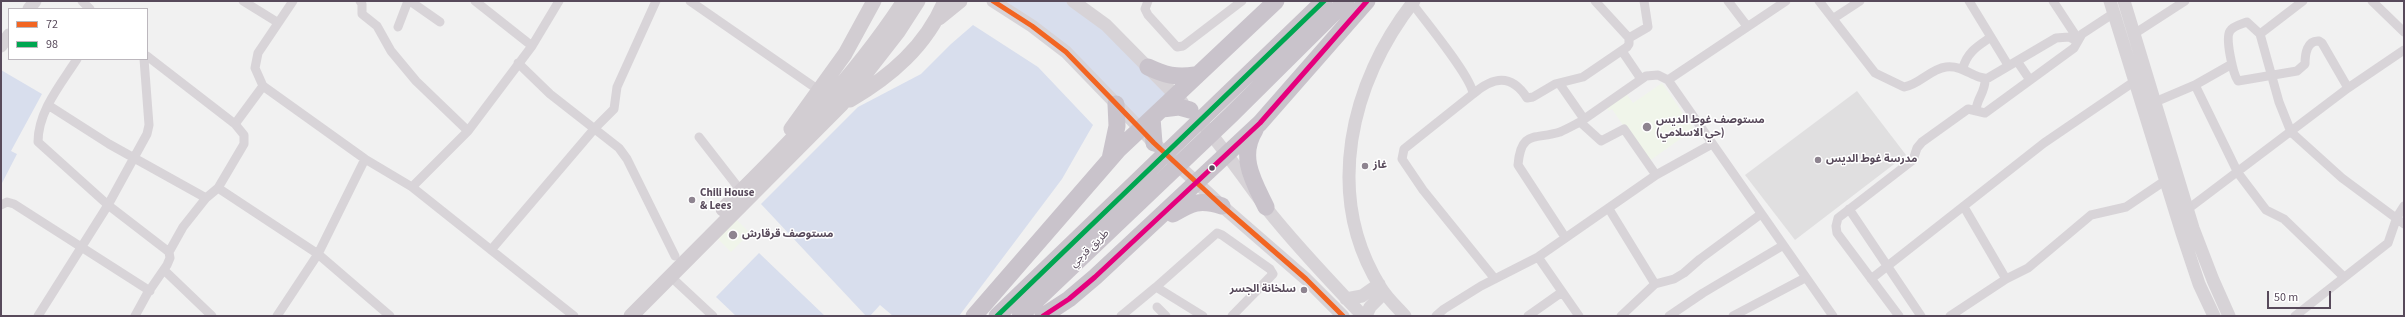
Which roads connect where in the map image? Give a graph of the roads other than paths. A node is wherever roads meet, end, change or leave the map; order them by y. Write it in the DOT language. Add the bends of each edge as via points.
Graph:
graph roads {
  1 [pos="243,1"];
  2 [pos="293,1"];
  3 [pos="360,1"];
  4 [pos="409,1"];
  5 [pos="475,1"];
  6 [pos="559,1"];
  7 [pos="656,1"];
  8 [pos="690,1"];
  9 [pos="874,1"];
  10 [pos="904,1"];
  11 [pos="918,1"];
  12 [pos="945,1"];
  13 [pos="960,1"];
  14 [pos="993,1"];
  15 [pos="1073,1"];
  16 [pos="1148,1"];
  17 [pos="1242,1"];
  18 [pos="1276,1"];
  19 [pos="1324,1"];
  20 [pos="1346,1"];
  21 [pos="1367,1"];
  22 [pos="1595,1"];
  23 [pos="1644,1"];
  24 [pos="1728,1"];
  25 [pos="1786,1"];
  26 [pos="1819,1"];
  27 [pos="1860,1"];
  28 [pos="1969,1"];
  29 [pos="2053,1"];
  30 [pos="2124,1"];
  31 [pos="2185,1"];
  32 [pos="2303,1"];
  33 [pos="2372,1"];
  34 [pos="1413,2"];
  35 [pos="2112,7"];
  36 [pos="1834,18"];
  37 [pos="937,20"];
  38 [pos="277,22"];
  39 [pos="440,22"];
  40 [pos="398,26"];
  41 [pos="1747,26"];
  42 [pos="2404,32"];
  43 [pos="2134,34"];
  44 [pos="2260,34"];
  45 [pos="8,36"];
  46 [pos="1991,37"];
  47 [pos="1629,38"];
  48 [pos="2078,40"];
  49 [pos="1,46"];
  50 [pos="532,46"];
  51 [pos="2404,50"];
  52 [pos="1622,51"];
  53 [pos="148,57"];
  54 [pos="76,60"];
  55 [pos="144,60"];
  56 [pos="518,63"];
  57 [pos="2012,63"];
  58 [pos="2232,64"];
  59 [pos="1148,67"];
  60 [pos="1963,68"];
  61 [pos="1195,75"];
  62 [pos="2271,77"];
  63 [pos="1985,79"];
  64 [pos="1641,80"];
  65 [pos="1668,80"];
  66 [pos="2030,80"];
  67 [pos="2135,81"];
  68 [pos="1559,83"];
  69 [pos="2195,85"];
  70 [pos="263,86"];
  71 [pos="2348,88"];
  72 [pos="820,91"];
  73 [pos="1473,94"];
  74 [pos="1176,95"];
  75 [pos="2155,102"];
  76 [pos="842,104"];
  77 [pos="1116,104"];
  78 [pos="48,106"];
  79 [pos="1190,110"];
  80 [pos="1976,110"];
  81 [pos="1152,119"];
  82 [pos="1582,121"];
  83 [pos="1260,123"];
  84 [pos="235,124"];
  85 [pos="595,128"];
  86 [pos="468,131"];
  87 [pos="2291,132"];
  88 [pos="699,138"];
  89 [pos="1154,143"];
  90 [pos="1712,144"];
  91 [pos="776,156"];
  92 [pos="133,157"];
  93 [pos="365,159"];
  94 [pos="1110,160"];
  95 [pos="1209,165"];
  96 [pos="2238,173"];
  97 [pos="1656,175"];
  98 [pos="1154,177"];
  99 [pos="2166,180"];
  100 [pos="412,187"];
  101 [pos="218,188"];
  102 [pos="741,191"];
  103 [pos="206,198"];
  104 [pos="1,205"];
  105 [pos="108,205"];
  106 [pos="1222,206"];
  107 [pos="2404,206"];
  108 [pos="1964,207"];
  109 [pos="1266,208"];
  110 [pos="1609,209"];
  111 [pos="1849,209"];
  112 [pos="2188,209"];
  113 [pos="1760,214"];
  114 [pos="1159,218"];
  115 [pos="2401,220"];
  116 [pos="1565,238"];
  117 [pos="1782,246"];
  118 [pos="80,248"];
  119 [pos="492,250"];
  120 [pos="169,252"];
  121 [pos="318,254"];
  122 [pos="675,256"];
  123 [pos="1538,257"];
  124 [pos="1887,266"];
  125 [pos="164,270"];
  126 [pos="670,276"];
  127 [pos="2344,277"];
  128 [pos="1805,278"];
  129 [pos="1495,279"];
  130 [pos="1871,279"];
  131 [pos="2006,279"];
  132 [pos="1655,284"];
  133 [pos="1156,287"];
  134 [pos="1381,288"];
  135 [pos="150,291"];
  136 [pos="1562,292"];
  137 [pos="1322,293"];
  138 [pos="1346,299"];
  139 [pos="1157,307"];
  140 [pos="1192,313"];
  141 [pos="1895,314"];
  142 [pos="38,316"];
  143 [pos="136,316"];
  144 [pos="212,316"];
  145 [pos="277,316"];
  146 [pos="390,316"];
  147 [pos="574,316"];
  148 [pos="619,316"];
  149 [pos="631,316"];
  150 [pos="713,316"];
  151 [pos="974,316"];
  152 [pos="997,316"];
  153 [pos="1020,316"];
  154 [pos="1043,316"];
  155 [pos="1121,316"];
  156 [pos="1166,316"];
  157 [pos="1203,316"];
  158 [pos="1232,316"];
  159 [pos="1329,316"];
  160 [pos="1343,316"];
  161 [pos="1365,316"];
  162 [pos="1405,316"];
  163 [pos="1436,316"];
  164 [pos="1528,316"];
  165 [pos="1579,316"];
  166 [pos="1621,316"];
  167 [pos="1669,316"];
  168 [pos="1733,316"];
  169 [pos="1833,316"];
  170 [pos="1921,316"];
  171 [pos="1950,316"];
  172 [pos="2214,316"];
  173 [pos="2229,316"];
  174 [pos="2295,316"];
  1 -- 38 [label="street"];
  2 -- 38 [label="street"];
  3 -- 86 [label="street" via="362,14 376,26 391,51 416,81"];
  4 -- 39 [label="street"];
  4 -- 40 [label="street"];
  5 -- 50 [label="street"];
  6 -- 50 [label="street"];
  7 -- 85 [label="street" via="617,87 614,109"];
  8 -- 72 [label="street"];
  9 -- 72 [label="main road" via="845,54"];
  10 -- 91 [label="main road" via="832,98"];
  11 -- 76 [label="main road" via="898,32"];
  12 -- 37 [label="main road"];
  13 -- 37 [label="main road"];
  14 -- 77 [label="street" via="1066,52"];
  15 -- 59 [label="street" via="1106,25"];
  16 -- 17 [label="street" via="1145,9 1148,15 1177,47 1183,46"];
  18 -- 61 [label="highway"];
  19 -- 98 [label="highway" via="1219,103"];
  20 -- 98 [label="highway" via="1231,115"];
  21 -- 83 [label="highway"];
  22 -- 47 [label="street"];
  23 -- 47 [label="street" via="1648,27"];
  24 -- 41 [label="street"];
  25 -- 41 [label="street"];
  26 -- 36 [label="street"];
  27 -- 36 [label="street"];
  28 -- 46 [label="street"];
  29 -- 48 [label="street"];
  30 -- 43 [label="street"];
  31 -- 43 [label="street"];
  32 -- 44 [label="street"];
  33 -- 42 [label="street"];
  34 -- 73 [label="street" via="1456,63"];
  34 -- 134 [label="street" via="1379,55 1354,122 1349,148 1348,174 1358,234 1366,259"];
  35 -- 48 [label="street"];
  35 -- 67 [label="street"];
  36 -- 60 [label="street" via="1876,73 1900,87 1907,87 1939,68"];
  37 -- 76 [label="main road" via="924,39 891,73"];
  38 -- 70 [label="street" via="258,53 255,68"];
  41 -- 65 [label="street"];
  43 -- 75 [label="street"];
  44 -- 58 [label="street" via="2247,22 2231,29 2229,34"];
  44 -- 62 [label="street"];
  45 -- 49 [label="street"];
  46 -- 57 [label="street"];
  46 -- 60 [label="street" via="1968,55"];
  47 -- 52 [label="street" via="1630,44"];
  48 -- 57 [label="street" via="2069,37 2056,38"];
  48 -- 66 [label="street" via="2074,48"];
  50 -- 56 [label="street"];
  51 -- 71 [label="street"];
  52 -- 64 [label="street"];
  52 -- 68 [label="street" via="1583,77"];
  53 -- 84 [label="street"];
  54 -- 78 [label="street"];
  55 -- 92 [label="street" via="149,125"];
  56 -- 85 [label="street" via="550,94"];
  56 -- 86 [label="street"];
  57 -- 63 [label="street"];
  57 -- 66 [label="street"];
  58 -- 62 [label="street" via="2236,79 2240,82"];
  58 -- 69 [label="street"];
  59 -- 61 [label="highway" via="1177,78"];
  59 -- 74 [label="street"];
  60 -- 63 [label="street"];
  61 -- 74 [label="highway"];
  62 -- 71 [label="street" via="2302,69 2306,50 2315,40 2322,43"];
  62 -- 87 [label="street"];
  63 -- 80 [label="street" via="1984,90 1977,102"];
  64 -- 65 [label="street" via="1646,76 1658,75"];
  64 -- 82 [label="street"];
  65 -- 90 [label="street"];
  66 -- 80 [label="street" via="1985,113"];
  67 -- 99 [label="street"];
  67 -- 108 [label="street" via="2044,143"];
  68 -- 73 [label="street" via="1534,97 1526,98 1511,81 1493,80"];
  68 -- 82 [label="street"];
  69 -- 75 [label="street"];
  69 -- 96 [label="street"];
  70 -- 84 [label="street"];
  70 -- 93 [label="street"];
  71 -- 87 [label="street"];
  72 -- 91 [label="main road" via="783,138"];
  73 -- 129 [label="street" via="1404,149 1401,156 1423,190"];
  74 -- 79 [label="street"];
  74 -- 81 [label="highway"];
  75 -- 112 [label="street"];
  76 -- 126 [label="main road"];
  77 -- 81 [label="street"];
  77 -- 94 [label="highway" via="1117,126"];
  78 -- 92 [label="street"];
  78 -- 105 [label="street" via="38,129 38,142"];
  79 -- 81 [label="highway" via="1179,108"];
  79 -- 95 [label="street"];
  80 -- 111 [label="street" via="1965,110 1920,144 1914,160"];
  81 -- 89 [label="highway"];
  81 -- 94 [label="highway"];
  82 -- 97 [label="street" via="1601,141 1624,129"];
  82 -- 116 [label="street" via="1559,132 1535,135 1526,141 1518,159 1518,165"];
  83 -- 95 [label="highway"];
  83 -- 109 [label="highway" via="1252,134 1246,158 1251,176"];
  84 -- 101 [label="street" via="246,140"];
  85 -- 119 [label="street"];
  85 -- 122 [label="street" via="619,148 627,159"];
  86 -- 100 [label="street"];
  87 -- 96 [label="street"];
  87 -- 115 [label="street" via="2342,178"];
  88 -- 102 [label="street"];
  89 -- 95 [label="street"];
  90 -- 97 [label="street"];
  90 -- 113 [label="street"];
  91 -- 102 [label="main road"];
  92 -- 103 [label="street"];
  92 -- 105 [label="street"];
  93 -- 100 [label="street"];
  93 -- 121 [label="street"];
  94 -- 151 [label="highway"];
  95 -- 106 [label="street"];
  95 -- 109 [label="street"];
  95 -- 114 [label="highway"];
  96 -- 112 [label="street"];
  96 -- 127 [label="street" via="2266,210 2284,219"];
  97 -- 110 [label="street"];
  98 -- 152 [label="highway, طريق قرجي"];
  98 -- 153 [label="highway, طريق قرجي"];
  99 -- 131 [label="street" via="2126,207 2091,215 2028,268"];
  99 -- 172 [label="street" via="2199,284"];
  100 -- 119 [label="street"];
  101 -- 103 [label="street"];
  101 -- 121 [label="street"];
  102 -- 122 [label="main road"];
  103 -- 120 [label="street" via="183,227"];
  104 -- 118 [label="street" via="7,202 14,204"];
  105 -- 118 [label="street"];
  105 -- 120 [label="street"];
  106 -- 114 [label="highway" via="1192,203 1167,218"];
  106 -- 137 [label="street"];
  107 -- 115 [label="street"];
  108 -- 124 [label="street"];
  108 -- 131 [label="street"];
  109 -- 138 [label="street"];
  110 -- 116 [label="street"];
  110 -- 132 [label="street"];
  111 -- 124 [label="street"];
  111 -- 130 [label="street" via="1838,218 1837,233"];
  112 -- 173 [label="street" via="2213,280"];
  113 -- 117 [label="street"];
  113 -- 132 [label="street" via="1674,280"];
  114 -- 154 [label="highway" via="1095,277"];
  115 -- 127 [label="street" via="2388,243"];
  116 -- 123 [label="street"];
  117 -- 128 [label="street"];
  117 -- 167 [label="street" via="1702,293"];
  118 -- 135 [label="street"];
  118 -- 142 [label="street"];
  119 -- 147 [label="street"];
  120 -- 125 [label="street" via="170,258"];
  121 -- 145 [label="street"];
  121 -- 146 [label="street"];
  122 -- 148 [label="main road"];
  123 -- 129 [label="street"];
  123 -- 136 [label="street"];
  124 -- 130 [label="street"];
  124 -- 170 [label="street"];
  125 -- 135 [label="street"];
  125 -- 144 [label="street"];
  126 -- 149 [label="main road"];
  126 -- 150 [label="street"];
  127 -- 174 [label="street"];
  128 -- 168 [label="street"];
  128 -- 169 [label="street"];
  129 -- 163 [label="street" via="1444,308"];
  130 -- 141 [label="street"];
  131 -- 171 [label="street"];
  132 -- 166 [label="street"];
  133 -- 140 [label="street"];
  133 -- 155 [label="street"];
  133 -- 158 [label="street" via="1217,233 1273,274"];
  134 -- 138 [label="street"];
  134 -- 161 [label="street"];
  134 -- 162 [label="street"];
  135 -- 143 [label="street"];
  136 -- 164 [label="street"];
  136 -- 165 [label="street"];
  137 -- 159 [label="street"];
  137 -- 160 [label="street"];
  138 -- 161 [label="street"];
  139 -- 156 [label="street"];
  140 -- 157 [label="street"];
}
